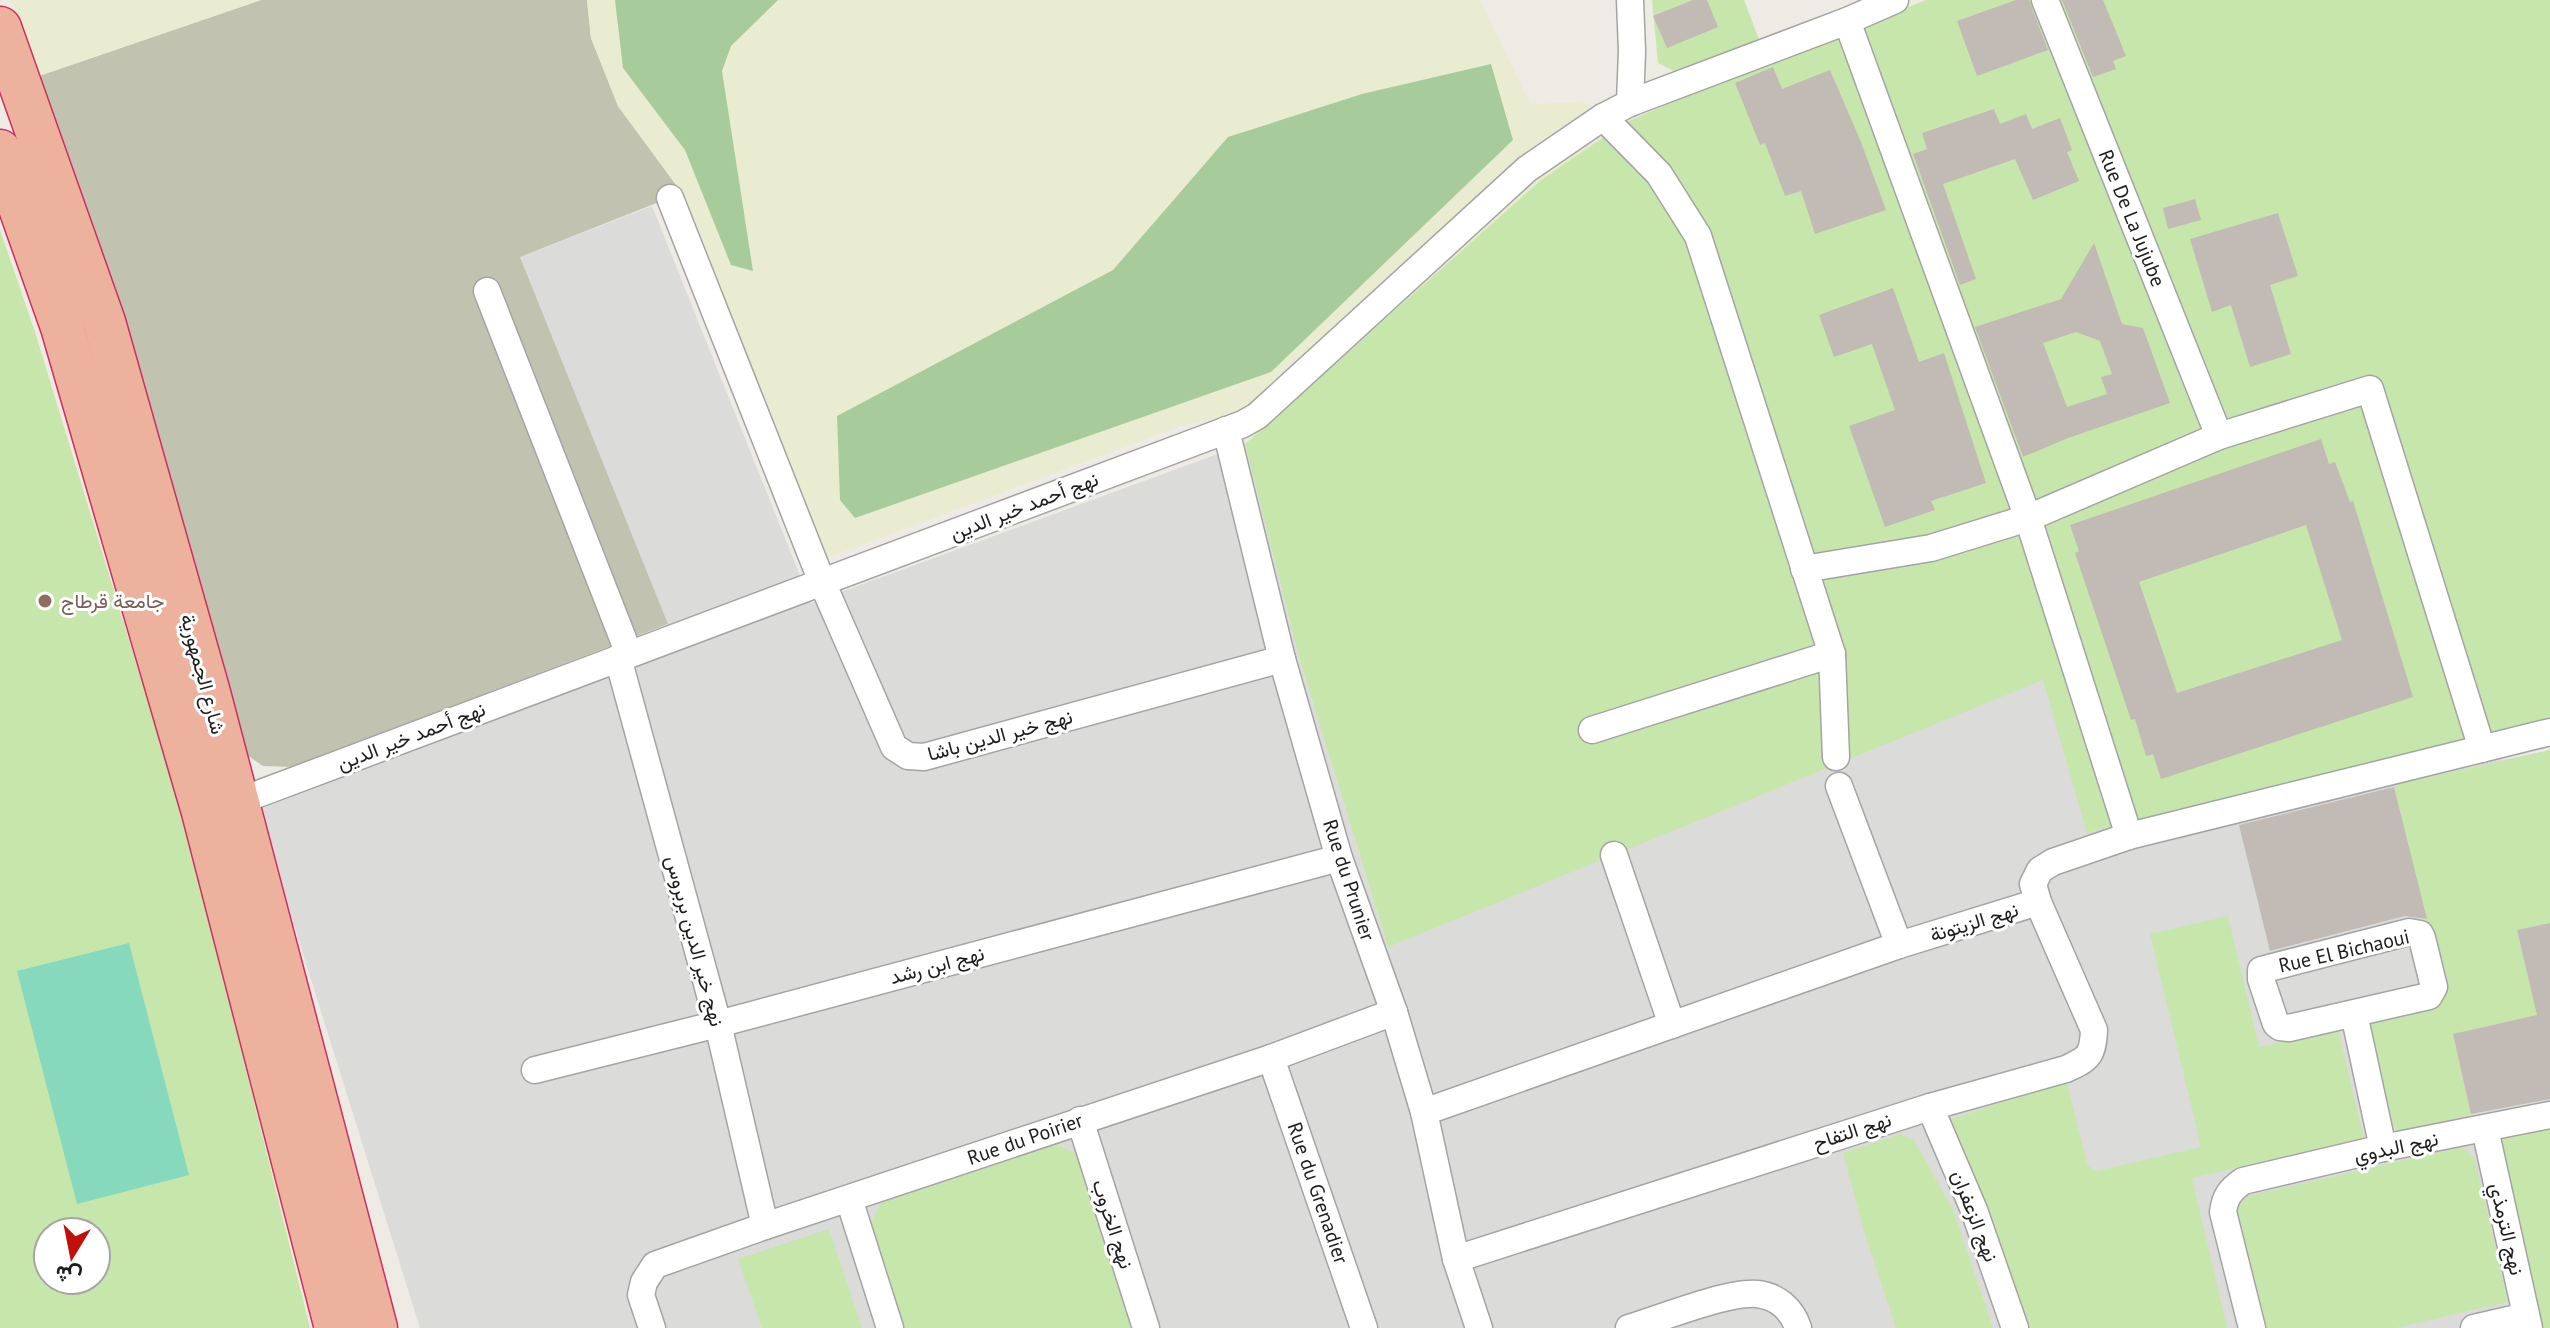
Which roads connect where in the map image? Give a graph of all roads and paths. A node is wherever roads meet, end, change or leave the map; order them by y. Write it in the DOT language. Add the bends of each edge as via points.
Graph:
graph roads {
  1 [pos="1630,0"];
  2 [pos="1895,0"];
  3 [pos="2045,0"];
  4 [pos="1847,21"];
  5 [pos="0,28"];
  6 [pos="1630,103"];
  7 [pos="1603,117"];
  8 [pos="0,151"];
  9 [pos="670,198"];
  10 [pos="487,291"];
  11 [pos="1226,430"];
  12 [pos="2219,436"];
  13 [pos="2028,518"];
  14 [pos="1804,569"];
  15 [pos="822,582"];
  16 [pos="1832,654"];
  17 [pos="624,656"];
  18 [pos="1282,659"];
  19 [pos="1592,730"];
  20 [pos="2550,732"];
  21 [pos="2482,749"];
  22 [pos="1836,757"];
  23 [pos="1839,786"];
  24 [pos="237,802"];
  25 [pos="2129,836"];
  26 [pos="1614,855"];
  27 [pos="1339,858"];
  28 [pos="2038,902"];
  29 [pos="1899,945"];
  30 [pos="1394,1012"];
  31 [pos="2354,1014"];
  32 [pos="718,1024"];
  33 [pos="1672,1025"];
  34 [pos="1271,1058"];
  35 [pos="535,1070"];
  36 [pos="1930,1107"];
  37 [pos="1424,1112"];
  38 [pos="2550,1115"];
  39 [pos="1080,1120"];
  40 [pos="2485,1129"];
  41 [pos="2383,1148"];
  42 [pos="849,1199"];
  43 [pos="765,1226"];
  44 [pos="1456,1259"];
  45 [pos="2527,1322"];
  46 [pos="336,1328"];
  47 [pos="376,1328"];
  48 [pos="652,1328"];
  49 [pos="890,1328"];
  50 [pos="1146,1328"];
  51 [pos="1364,1328"];
  52 [pos="1479,1328"];
  53 [pos="1629,1328"];
  54 [pos="1798,1328"];
  55 [pos="2015,1328"];
  56 [pos="2252,1328"];
  57 [pos="2474,1328"];
  1 -- 6 [label="street"];
  2 -- 4 [label="street, نهج أحمد خير الدين"];
  3 -- 12 [label="street, Rue De La Jujube"];
  4 -- 6 [label="street, نهج أحمد خير الدين"];
  4 -- 13 [label="street"];
  5 -- 24 [label="highway, شارع الجمهورية" via="104,322"];
  6 -- 7 [label="street, نهج أحمد خير الدين"];
  7 -- 11 [label="street, نهج أحمد خير الدين" via="1527,169 1257,416"];
  7 -- 14 [label="street" via="1659,174 1698,236"];
  8 -- 46 [label="highway, شارع الجمهورية" via="62,327 203,812"];
  9 -- 15 [label="street"];
  10 -- 17 [label="street"];
  11 -- 15 [label="street, نهج أحمد خير الدين"];
  11 -- 18 [label="street, Rue du Prunier"];
  12 -- 13 [label="street"];
  12 -- 21 [label="street" via="2370,389"];
  13 -- 14 [label="street" via="1931,548"];
  13 -- 25 [label="street"];
  14 -- 16 [label="street"];
  15 -- 17 [label="street, نهج أحمد خير الدين"];
  15 -- 18 [label="street, نهج خير الدين باشا" via="887,737 908,756 924,757"];
  16 -- 19 [label="street"];
  16 -- 22 [label="street"];
  17 -- 24 [label="street, نهج أحمد خير الدين"];
  17 -- 32 [label="street, نهج خير الدين بربروس"];
  18 -- 27 [label="street, Rue du Prunier"];
  20 -- 21 [label="street, نهج الزيتونة"];
  21 -- 25 [label="street, نهج الزيتونة"];
  23 -- 29 [label="street"];
  24 -- 47 [label="highway, شارع الجمهورية"];
  25 -- 28 [label="street, نهج الزيتونة" via="2040,870 2033,884"];
  26 -- 33 [label="street"];
  27 -- 30 [label="street, Rue du Prunier"];
  27 -- 32 [label="street, نهج ابن رشد"];
  28 -- 29 [label="street, نهج الزيتونة"];
  28 -- 36 [label="street, نهج التفاح" via="2089,1016 2094,1047 2086,1060 2066,1069"];
  29 -- 33 [label="street, نهج الزيتونة"];
  30 -- 34 [label="street, Rue du Poirier"];
  30 -- 37 [label="street, Rue du Prunier"];
  31 -- 31 [label="street, Rue El Bichaoui" via="2432,994 2420,934 2409,932 2261,970 2273,1020 2280,1027"];
  31 -- 41 [label="street"];
  32 -- 35 [label="street, نهج ابن رشد"];
  32 -- 43 [label="street, نهج خير الدين بربروس"];
  33 -- 37 [label="street, نهج الزيتونة"];
  34 -- 39 [label="street, Rue du Poirier"];
  34 -- 51 [label="street, Rue du Grenadier"];
  36 -- 44 [label="street, نهج التفاح"];
  36 -- 55 [label="street, نهج الزعفران" via="1974,1210"];
  37 -- 44 [label="street, Rue du Prunier"];
  38 -- 40 [label="street, نهج البدوي"];
  39 -- 42 [label="street, Rue du Poirier"];
  39 -- 50 [label="street, نهج الخروب"];
  40 -- 41 [label="street, نهج البدوي"];
  40 -- 45 [label="street, نهج الترمذي"];
  41 -- 56 [label="street, نهج البدوي" via="2243,1181 2228,1194 2223,1212"];
  42 -- 43 [label="street, Rue du Poirier"];
  42 -- 49 [label="street"];
  43 -- 48 [label="street, Rue du Poirier" via="655,1265 641,1295"];
  44 -- 52 [label="street, Rue du Prunier"];
  45 -- 57 [label="street"];
  53 -- 54 [label="street" via="1731,1296 1757,1294 1781,1302"];
}
